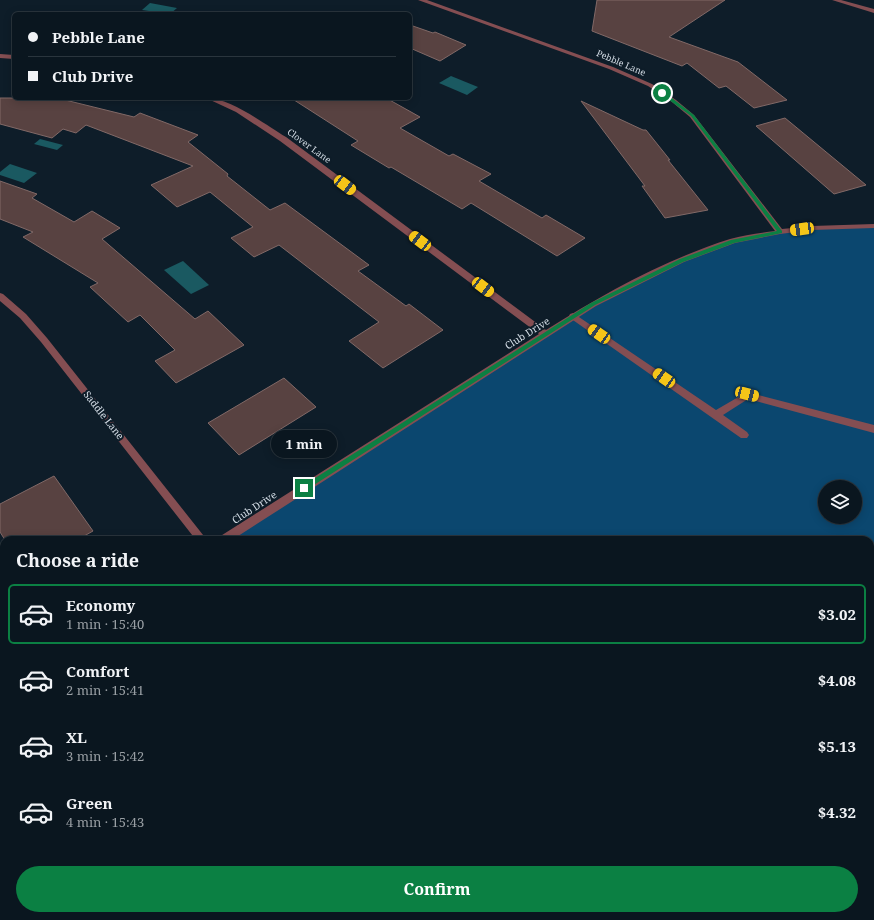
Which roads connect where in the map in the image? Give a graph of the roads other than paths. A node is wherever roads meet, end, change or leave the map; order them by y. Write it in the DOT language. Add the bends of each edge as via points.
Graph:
graph roads {
  1 [pos="421,0"];
  2 [pos="835,0"];
  3 [pos="874,11"];
  4 [pos="0,56"];
  5 [pos="12,57"];
  6 [pos="213,100"];
  7 [pos="874,226"];
  8 [pos="780,232"];
  9 [pos="0,296"];
  10 [pos="573,316"];
  11 [pos="545,334"];
  12 [pos="716,415"];
  13 [pos="874,429"];
  14 [pos="744,435"];
  15 [pos="199,536"];
  16 [pos="229,536"];
  1 -- 8 [label="street, Pebble Lane" via="611,68 650,85 692,116"];
  2 -- 3 [label="street"];
  4 -- 5 [label="street"];
  6 -- 11 [label="street, Clover Lane" via="238,111 283,139"];
  7 -- 8 [label="street, Club Drive"];
  8 -- 10 [label="street, Club Drive" via="733,241 682,260"];
  9 -- 15 [label="street, Saddle Lane" via="23,316 44,340"];
  10 -- 11 [label="street, Club Drive"];
  10 -- 12 [label="street"];
  11 -- 16 [label="street, Club Drive"];
  12 -- 13 [label="street" via="747,394"];
  12 -- 14 [label="street"];
}
